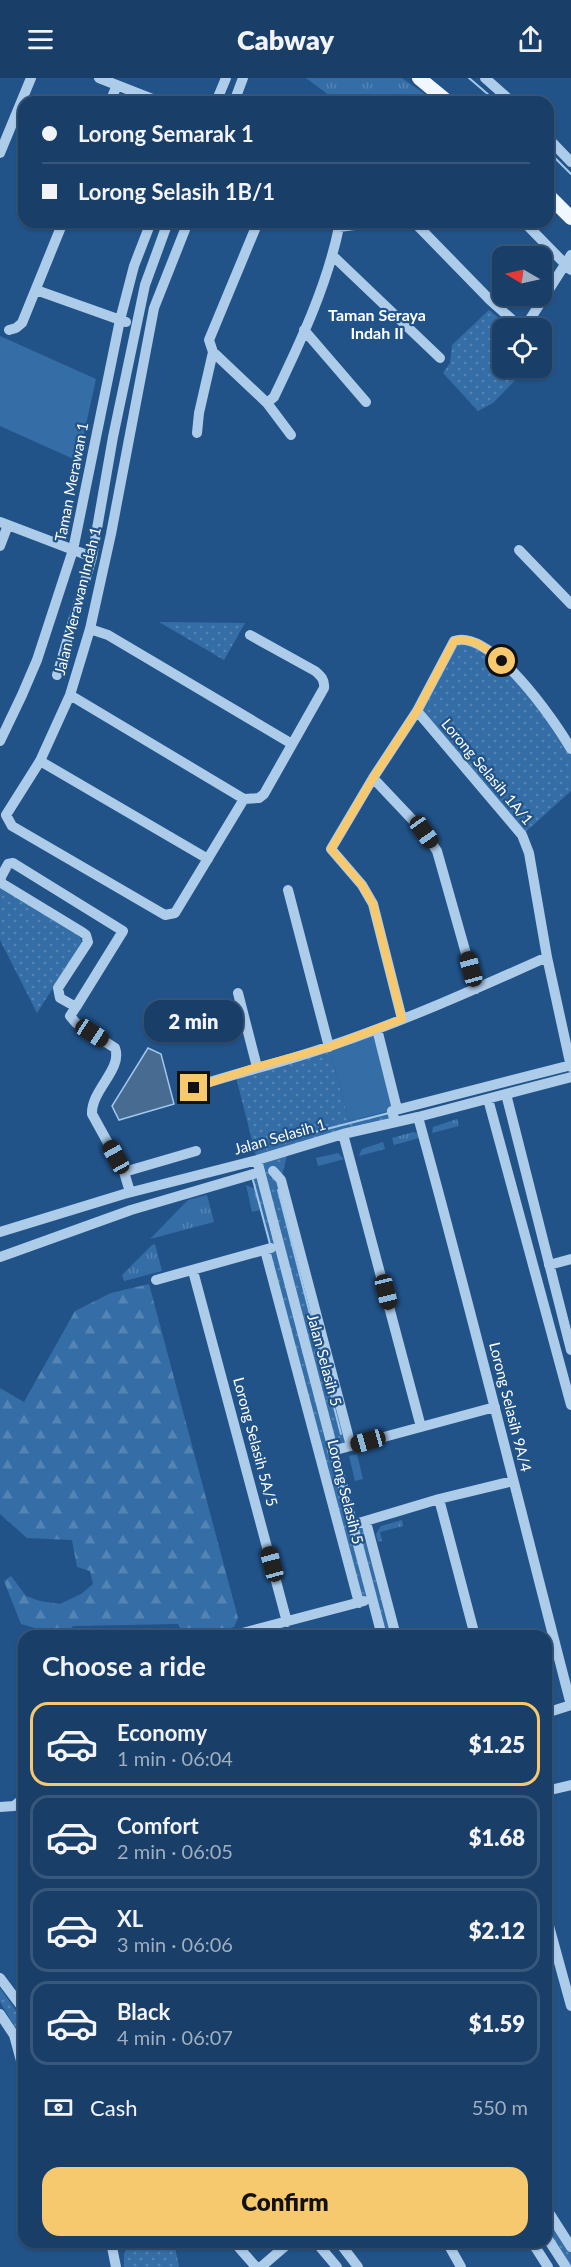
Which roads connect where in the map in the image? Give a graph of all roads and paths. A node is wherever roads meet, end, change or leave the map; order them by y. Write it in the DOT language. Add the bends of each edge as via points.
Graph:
graph roads {
  1 [pos="31,78"];
  2 [pos="99,78"];
  3 [pos="226,78"];
  4 [pos="243,78"];
  5 [pos="419,78"];
  6 [pos="484,78"];
  7 [pos="117,85"];
  8 [pos="24,96"];
  9 [pos="112,96"];
  10 [pos="145,96"];
  11 [pos="218,96"];
  12 [pos="236,96"];
  13 [pos="441,96"];
  14 [pos="505,96"];
  15 [pos="18,109"];
  16 [pos="554,144"];
  17 [pos="0,153"];
  18 [pos="571,162"];
  19 [pos="554,201"];
  20 [pos="571,218"];
  21 [pos="61,228"];
  22 [pos="149,228"];
  23 [pos="166,228"];
  24 [pos="186,228"];
  25 [pos="256,228"];
  26 [pos="339,228"];
  27 [pos="420,228"];
  28 [pos="531,228"];
  29 [pos="333,255"];
  30 [pos="569,263"];
  31 [pos="36,290"];
  32 [pos="140,306"];
  33 [pos="154,309"];
  34 [pos="120,320"];
  35 [pos="136,323"];
  36 [pos="9,330"];
  37 [pos="304,330"];
  38 [pos="213,352"];
  39 [pos="440,358"];
  40 [pos="366,402"];
  41 [pos="267,403"];
  42 [pos="198,433"];
  43 [pos="291,435"];
  44 [pos="113,437"];
  45 [pos="129,440"];
  46 [pos="4,524"];
  47 [pos="0,546"];
  48 [pos="519,549"];
  49 [pos="73,550"];
  50 [pos="92,558"];
  51 [pos="571,604"];
  52 [pos="90,629"];
  53 [pos="250,635"];
  54 [pos="57,675"];
  55 [pos="70,695"];
  56 [pos="417,711"];
  57 [pos="0,741"];
  58 [pos="292,744"];
  59 [pos="571,749"];
  60 [pos="40,761"];
  61 [pos="373,778"];
  62 [pos="244,799"];
  63 [pos="208,859"];
  64 [pos="1,881"];
  65 [pos="288,890"];
  66 [pos="547,957"];
  67 [pos="476,989"];
  68 [pos="238,993"];
  69 [pos="76,1007"];
  70 [pos="402,1019"];
  71 [pos="377,1029"];
  72 [pos="329,1047"];
  73 [pos="571,1066"];
  74 [pos="256,1067"];
  75 [pos="571,1077"];
  76 [pos="194,1088"];
  77 [pos="506,1094"];
  78 [pos="488,1099"];
  79 [pos="397,1109"];
  80 [pos="418,1117"];
  81 [pos="395,1122"];
  82 [pos="343,1134"];
  83 [pos="196,1151"];
  84 [pos="288,1151"];
  85 [pos="257,1160"];
  86 [pos="273,1171"];
  87 [pos="124,1172"];
  88 [pos="261,1172"];
  89 [pos="127,1193"];
  90 [pos="268,1201"];
  91 [pos="131,1210"];
  92 [pos="0,1232"];
  93 [pos="279,1244"];
  94 [pos="265,1250"];
  95 [pos="0,1257"];
  96 [pos="571,1259"];
  97 [pos="549,1264"];
  98 [pos="193,1271"];
  99 [pos="156,1280"];
  100 [pos="571,1350"];
  101 [pos="571,1356"];
  102 [pos="559,1359"];
  103 [pos="571,1404"];
  104 [pos="495,1407"];
  105 [pos="421,1427"];
  106 [pos="351,1446"];
  107 [pos="332,1451"];
  108 [pos="513,1481"];
  109 [pos="439,1499"];
  110 [pos="366,1522"];
  111 [pos="352,1525"];
  112 [pos="372,1599"];
  113 [pos="359,1603"];
  114 [pos="287,1622"];
  115 [pos="255,1630"];
  116 [pos="380,1630"];
  117 [pos="394,1630"];
  118 [pos="473,1630"];
  119 [pos="552,1630"];
  120 [pos="552,1632"];
  121 [pos="571,1705"];
  122 [pos="552,1711"];
  123 [pos="571,1785"];
  124 [pos="552,1790"];
  125 [pos="18,1803"];
  126 [pos="0,1807"];
  127 [pos="552,1937"];
  128 [pos="0,1978"];
  129 [pos="18,2003"];
  130 [pos="571,2006"];
  131 [pos="0,2014"];
  132 [pos="18,2050"];
  133 [pos="552,2217"];
  134 [pos="552,2245"];
  135 [pos="571,2247"];
  136 [pos="112,2248"];
  137 [pos="239,2248"];
  138 [pos="283,2248"];
  139 [pos="321,2248"];
  140 [pos="344,2248"];
  141 [pos="450,2248"];
  142 [pos="536,2248"];
  143 [pos="116,2267"];
  144 [pos="256,2267"];
  145 [pos="261,2267"];
  146 [pos="337,2267"];
  147 [pos="358,2267"];
  148 [pos="461,2267"];
  149 [pos="548,2267"];
  150 [pos="566,2267"];
  1 -- 8 [label="street"];
  2 -- 7 [label="street"];
  3 -- 11 [label="street"];
  4 -- 12 [label="street"];
  5 -- 13 [label="main road"];
  6 -- 14 [label="street"];
  7 -- 9 [label="street"];
  7 -- 10 [label="street"];
  15 -- 17 [label="street"];
  16 -- 18 [label="street"];
  19 -- 20 [label="main road"];
  21 -- 31 [label="street"];
  22 -- 34 [label="street, Taman Merawan 1"];
  23 -- 32 [label="street"];
  24 -- 33 [label="street, Jalan Merawan Indah 1"];
  25 -- 38 [label="street" via="209,340"];
  26 -- 29 [label="street"];
  27 -- 30 [label="street" via="518,325 527,324"];
  28 -- 30 [label="street"];
  29 -- 37 [label="street"];
  29 -- 39 [label="street"];
  31 -- 34 [label="street"];
  31 -- 36 [label="street" via="22,323"];
  32 -- 33 [label="street"];
  32 -- 35 [label="street"];
  33 -- 45 [label="street, Jalan Merawan Indah 1"];
  34 -- 35 [label="street"];
  34 -- 49 [label="street, Taman Merawan 1"];
  35 -- 44 [label="street"];
  37 -- 40 [label="street"];
  37 -- 41 [label="street" via="274,397"];
  38 -- 41 [label="street"];
  38 -- 42 [label="street"];
  41 -- 43 [label="street"];
  44 -- 45 [label="street"];
  44 -- 50 [label="street"];
  45 -- 52 [label="street, Jalan Merawan Indah 1"];
  46 -- 47 [label="street"];
  46 -- 49 [label="street"];
  48 -- 51 [label="street"];
  49 -- 50 [label="street"];
  49 -- 57 [label="street, Taman Merawan 1" via="37,660"];
  50 -- 54 [label="street"];
  52 -- 55 [label="street, Jalan Merawan Indah 1"];
  52 -- 58 [label="street" via="108,635"];
  53 -- 58 [label="street" via="315,671 325,683"];
  55 -- 60 [label="street, Jalan Merawan Indah 1"];
  55 -- 62 [label="street"];
  56 -- 59 [label="street" via="454,641 461,639 477,643 502,661 543,706"];
  56 -- 61 [label="street"];
  56 -- 66 [label="street, Lorong Selasih 1A/1" via="522,835 529,852"];
  58 -- 62 [label="street" via="264,794"];
  60 -- 63 [label="street"];
  60 -- 63 [label="street, Jalan Merawan Indah 1" via="6,815 12,826 165,915 176,913"];
  61 -- 67 [label="street" via="437,851"];
  61 -- 70 [label="street" via="331,849 373,904"];
  62 -- 63 [label="street"];
  64 -- 69 [label="street" via="86,934 88,942 58,988 60,998"];
  64 -- 69 [label="street" via="8,864 13,863 123,931"];
  65 -- 72 [label="street"];
  66 -- 67 [label="street"];
  66 -- 73 [label="street, Lorong Selasih 1A/1"];
  67 -- 70 [label="street"];
  68 -- 74 [label="street"];
  69 -- 87 [label="street" via="70,1016 76,1023 115,1048 118,1054 92,1106 92,1114"];
  70 -- 71 [label="street"];
  71 -- 72 [label="street"];
  71 -- 79 [label="street"];
  72 -- 74 [label="street"];
  73 -- 79 [label="street"];
  74 -- 76 [label="street"];
  75 -- 77 [label="street, Jalan Selasih 1"];
  77 -- 78 [label="street, Jalan Selasih 1"];
  77 -- 97 [label="street"];
  78 -- 80 [label="street, Jalan Selasih 1"];
  78 -- 102 [label="street"];
  79 -- 81 [label="street" via="392,1111"];
  80 -- 81 [label="street, Jalan Selasih 1"];
  80 -- 104 [label="street, Lorong Selasih 9A/4"];
  81 -- 82 [label="street, Jalan Selasih 1"];
  82 -- 84 [label="street, Jalan Selasih 1"];
  82 -- 105 [label="street"];
  83 -- 87 [label="street"];
  84 -- 85 [label="street, Jalan Selasih 1"];
  84 -- 86 [label="street"];
  85 -- 88 [label="street, Jalan Selasih 5"];
  85 -- 89 [label="street, Jalan Selasih 1"];
  86 -- 90 [label="street"];
  86 -- 106 [label="street" via="281,1180"];
  87 -- 89 [label="street"];
  88 -- 90 [label="street, Jalan Selasih 5"];
  88 -- 91 [label="street"];
  89 -- 91 [label="street"];
  89 -- 92 [label="street, Jalan Selasih 1"];
  90 -- 93 [label="street, Jalan Selasih 5"];
  91 -- 95 [label="street"];
  93 -- 94 [label="street"];
  93 -- 107 [label="street, Jalan Selasih 5"];
  94 -- 98 [label="street"];
  94 -- 113 [label="street, Lorong Selasih 5"];
  96 -- 97 [label="street"];
  97 -- 100 [label="street"];
  98 -- 99 [label="street"];
  98 -- 114 [label="street, Lorong Selasih 5A/5"];
  101 -- 102 [label="street"];
  102 -- 103 [label="street"];
  104 -- 105 [label="street"];
  104 -- 108 [label="street, Lorong Selasih 9A/4"];
  105 -- 106 [label="street"];
  106 -- 107 [label="street"];
  107 -- 111 [label="street, Jalan Selasih 5"];
  108 -- 109 [label="street"];
  108 -- 119 [label="street, Lorong Selasih 9A/4"];
  109 -- 110 [label="street"];
  109 -- 118 [label="street"];
  110 -- 111 [label="street"];
  110 -- 117 [label="street"];
  111 -- 112 [label="street, Jalan Selasih 5"];
  112 -- 113 [label="street"];
  112 -- 116 [label="street, Jalan Selasih 5"];
  113 -- 114 [label="street"];
  114 -- 115 [label="street"];
  120 -- 121 [label="street, Lorong Selasih 9A/4"];
  121 -- 122 [label="street"];
  123 -- 124 [label="street"];
  125 -- 126 [label="street"];
  127 -- 130 [label="street"];
  128 -- 129 [label="street"];
  131 -- 132 [label="street" via="14,2035"];
  133 -- 135 [label="street"];
  134 -- 150 [label="street"];
  136 -- 143 [label="street"];
  137 -- 144 [label="street"];
  138 -- 145 [label="street"];
  139 -- 146 [label="street"];
  140 -- 147 [label="street"];
  141 -- 148 [label="street"];
  142 -- 149 [label="street"];
}
